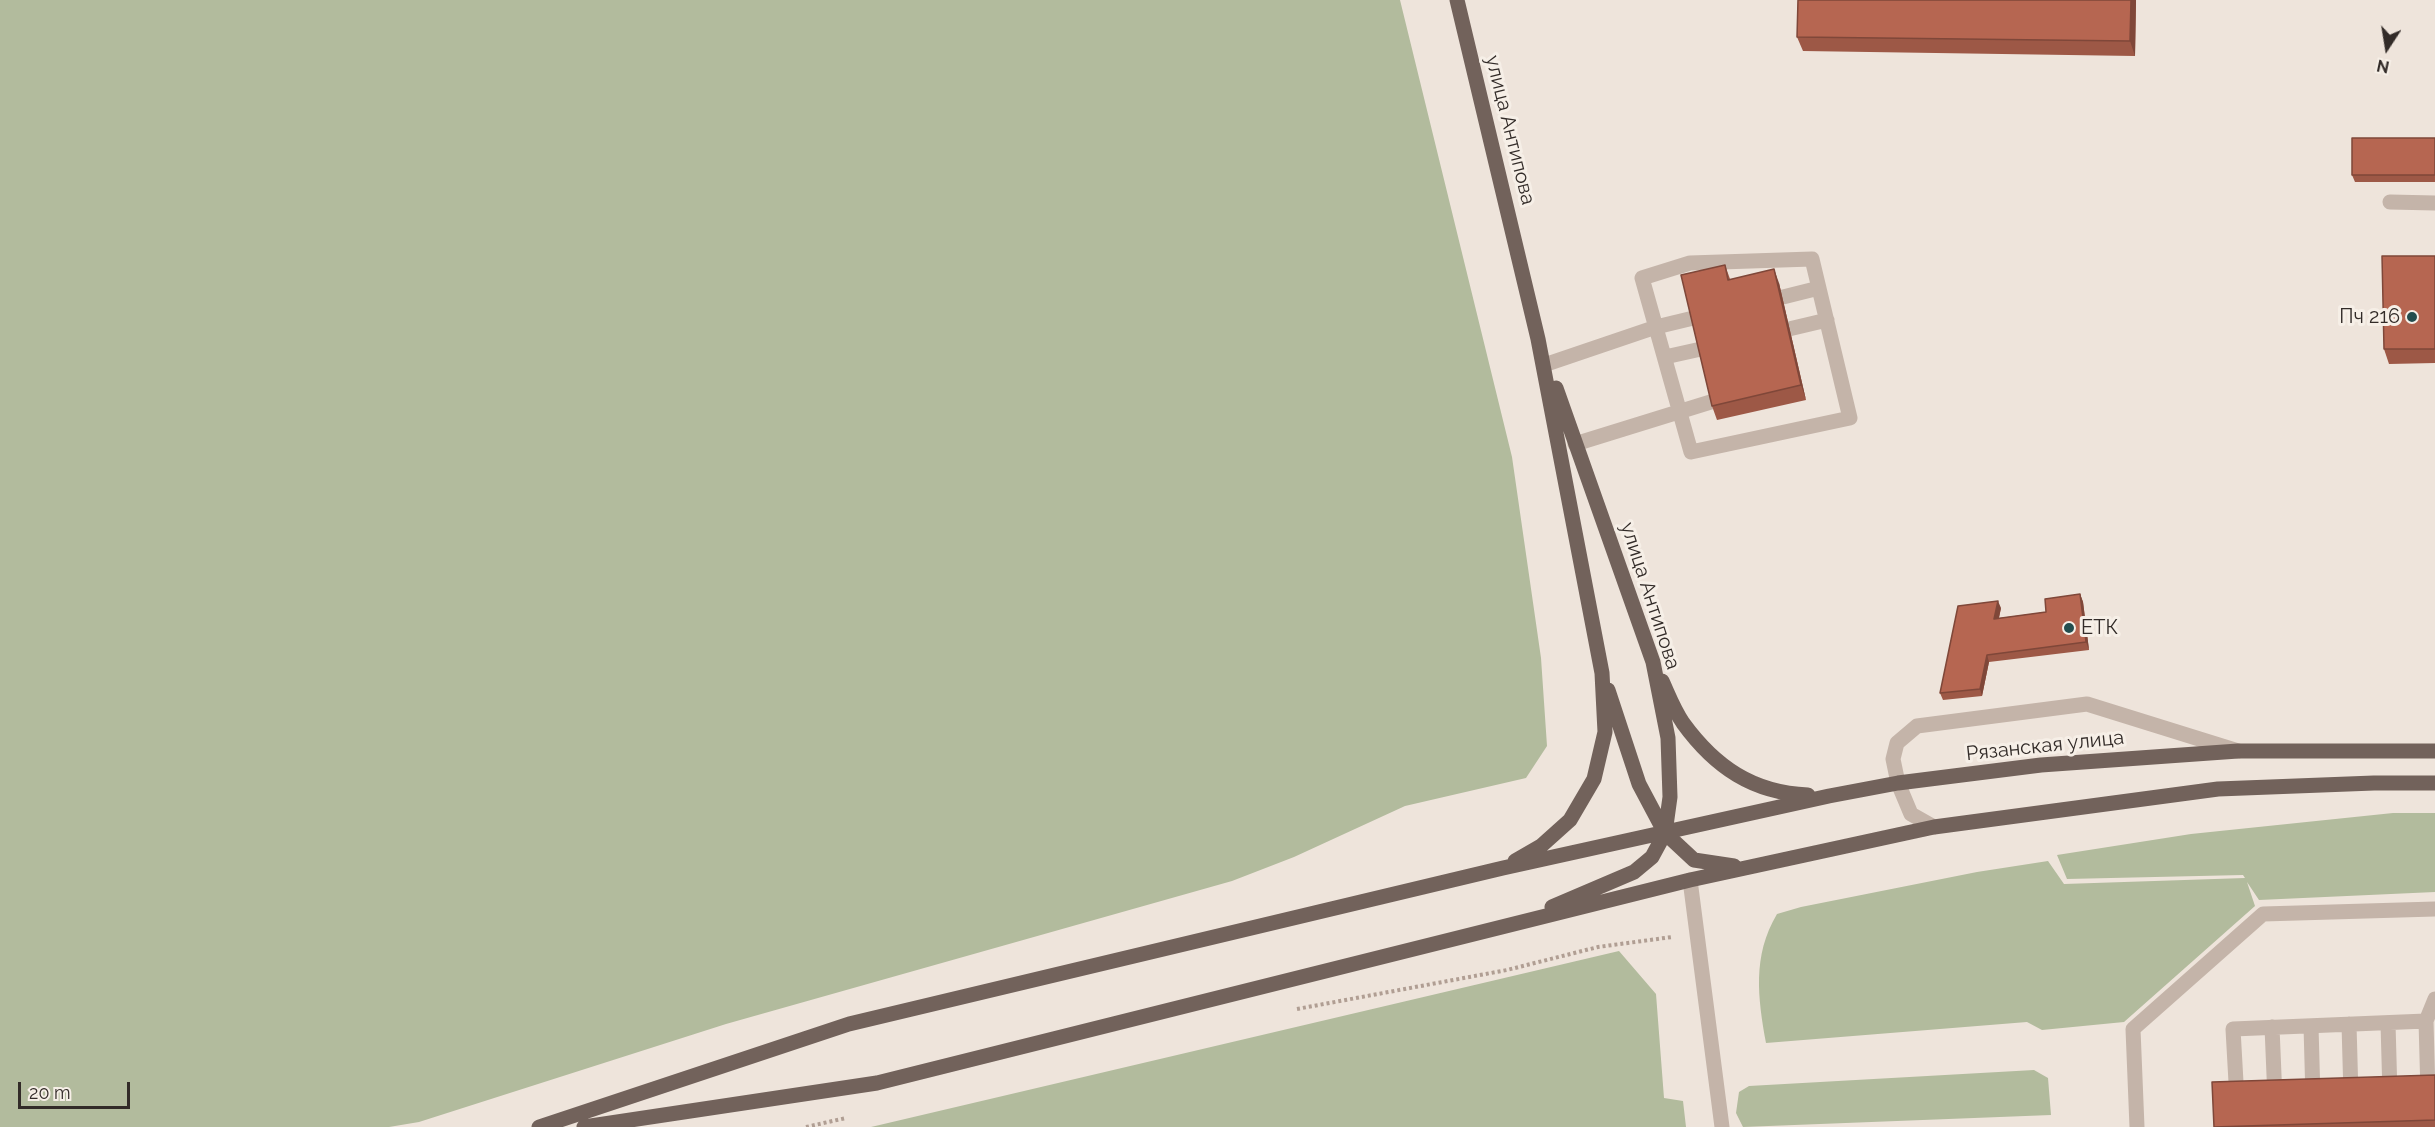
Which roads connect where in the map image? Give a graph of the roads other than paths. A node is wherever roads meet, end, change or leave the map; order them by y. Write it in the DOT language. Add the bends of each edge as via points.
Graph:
graph roads {
  1 [pos="1457,0"];
  2 [pos="2390,202"];
  3 [pos="2435,203"];
  4 [pos="1820,288"];
  5 [pos="1750,305"];
  6 [pos="1726,310"];
  7 [pos="1827,321"];
  8 [pos="1656,327"];
  9 [pos="1757,336"];
  10 [pos="1538,339"];
  11 [pos="1734,342"];
  12 [pos="1665,357"];
  13 [pos="1547,364"];
  14 [pos="1742,393"];
  15 [pos="1679,410"];
  16 [pos="1575,444"];
  17 [pos="1653,662"];
  18 [pos="1602,673"];
  19 [pos="2238,751"];
  20 [pos="2435,751"];
  21 [pos="1898,783"];
  22 [pos="2435,783"];
  23 [pos="1829,796"];
  24 [pos="1934,827"];
  25 [pos="1665,833"];
  26 [pos="1503,868"];
  27 [pos="1742,868"];
  28 [pos="1690,880"];
  29 [pos="2435,909"];
  30 [pos="1508,926"];
  31 [pos="2435,999"];
  32 [pos="2426,1021"];
  33 [pos="2388,1023"];
  34 [pos="2349,1024"];
  35 [pos="2310,1026"];
  36 [pos="2272,1028"];
  37 [pos="2428,1109"];
  38 [pos="2390,1110"];
  39 [pos="2352,1111"];
  40 [pos="2314,1112"];
  41 [pos="2276,1113"];
  42 [pos="2237,1115"];
  43 [pos="539,1127"];
  44 [pos="584,1127"];
  45 [pos="1722,1127"];
  46 [pos="2137,1127"];
  1 -- 10 [label="main road, улица Антипова"];
  2 -- 3 [label="lane"];
  4 -- 5 [label="lane"];
  4 -- 7 [label="lane"];
  4 -- 8 [label="lane" via="1812,259 1690,263 1642,278"];
  6 -- 8 [label="lane"];
  7 -- 9 [label="lane"];
  7 -- 15 [label="lane" via="1850,418 1691,452"];
  8 -- 12 [label="lane"];
  8 -- 13 [label="lane"];
  10 -- 13 [label="main road, улица Антипова"];
  10 -- 18 [label="main road, улица Антипова"];
  11 -- 12 [label="lane"];
  12 -- 15 [label="lane"];
  13 -- 16 [label="main road, улица Антипова"];
  14 -- 15 [label="lane"];
  15 -- 16 [label="lane"];
  16 -- 17 [label="main road, улица Антипова"];
  17 -- 23 [label="main road" via="1682,722 1713,757 1744,780 1782,794"];
  17 -- 25 [label="main road, улица Антипова" via="1668,738 1670,797"];
  18 -- 25 [label="main road" via="1639,784"];
  18 -- 26 [label="main road, улица Антипова" via="1605,732 1594,779 1570,820 1541,846"];
  19 -- 20 [label="main road, Рязанская улица"];
  19 -- 21 [label="main road, Рязанская улица" via="2041,765"];
  19 -- 21 [label="lane" via="2087,704 1917,726 1898,743 1893,759"];
  21 -- 23 [label="main road, Рязанская улица"];
  21 -- 24 [label="lane" via="1911,814"];
  22 -- 24 [label="main road" via="2218,789"];
  23 -- 25 [label="main road, Рязанская улица"];
  24 -- 27 [label="main road"];
  25 -- 26 [label="main road, Рязанская улица"];
  25 -- 27 [label="main road" via="1694,860"];
  25 -- 30 [label="main road, улица Антипова" via="1652,857 1634,872"];
  26 -- 43 [label="main road, Рязанская улица" via="849,1024"];
  27 -- 28 [label="main road"];
  28 -- 30 [label="main road"];
  28 -- 45 [label="lane"];
  29 -- 46 [label="lane" via="2263,914 2133,1029"];
  30 -- 44 [label="main road" via="877,1083"];
  31 -- 32 [label="lane"];
  32 -- 33 [label="lane"];
  32 -- 37 [label="lane"];
  33 -- 34 [label="lane"];
  33 -- 38 [label="lane"];
  34 -- 35 [label="lane"];
  34 -- 39 [label="lane"];
  35 -- 36 [label="lane"];
  35 -- 40 [label="lane"];
  36 -- 41 [label="lane"];
  36 -- 42 [label="lane" via="2233,1029"];
}
